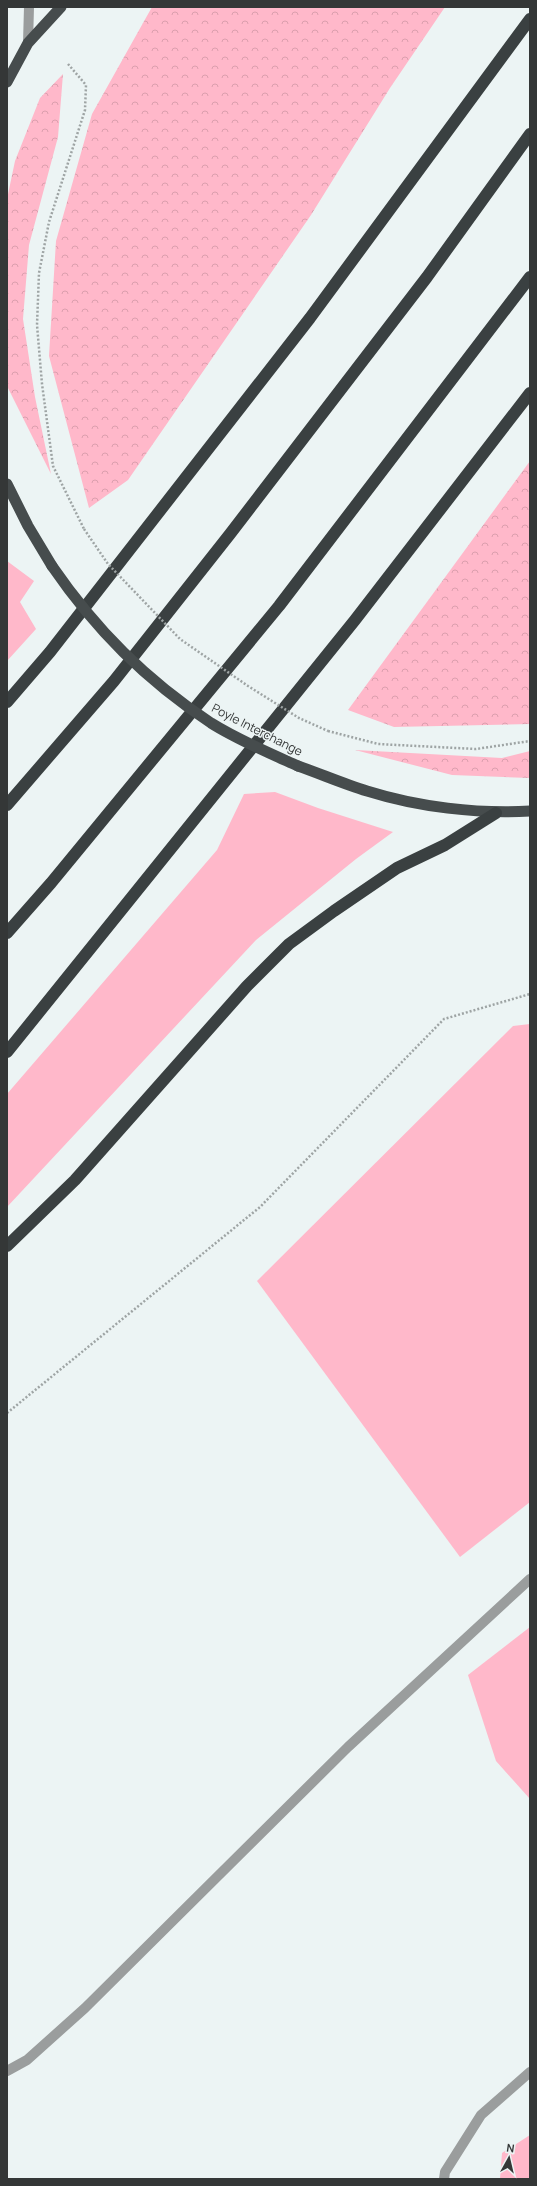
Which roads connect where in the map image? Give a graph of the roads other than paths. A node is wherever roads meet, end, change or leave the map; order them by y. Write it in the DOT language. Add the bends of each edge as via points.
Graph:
graph roads {
  1 [pos="29,7"];
  2 [pos="61,7"];
  3 [pos="530,19"];
  4 [pos="28,43"];
  5 [pos="7,82"];
  6 [pos="530,134"];
  7 [pos="530,277"];
  8 [pos="530,393"];
  9 [pos="7,484"];
  10 [pos="7,702"];
  11 [pos="7,805"];
  12 [pos="530,811"];
  13 [pos="496,813"];
  14 [pos="7,934"];
  15 [pos="7,1052"];
  16 [pos="7,1246"];
  17 [pos="530,1579"];
  18 [pos="28,2060"];
  19 [pos="7,2062"];
  20 [pos="7,2071"];
  21 [pos="530,2072"];
  22 [pos="444,2179"];
  1 -- 4 [label="street"];
  2 -- 4 [label="highway"];
  3 -- 10 [label="highway" via="310,318 50,652"];
  4 -- 5 [label="highway"];
  6 -- 11 [label="highway" via="427,277 226,540 114,681"];
  7 -- 14 [label="highway" via="279,606"];
  8 -- 15 [label="highway" via="350,626"];
  9 -- 13 [label="highway, Poyle Interchange, bridge" via="52,566 75,600 104,634 135,665 212,723 298,766 368,791 426,804"];
  12 -- 13 [label="highway, Poyle Interchange"];
  13 -- 16 [label="highway" via="445,845 397,868 289,944 247,986 75,1180"];
  17 -- 18 [label="street" via="348,1747"];
  18 -- 19 [label="street"];
  18 -- 20 [label="street"];
  21 -- 22 [label="street" via="481,2115 445,2172"];
}
